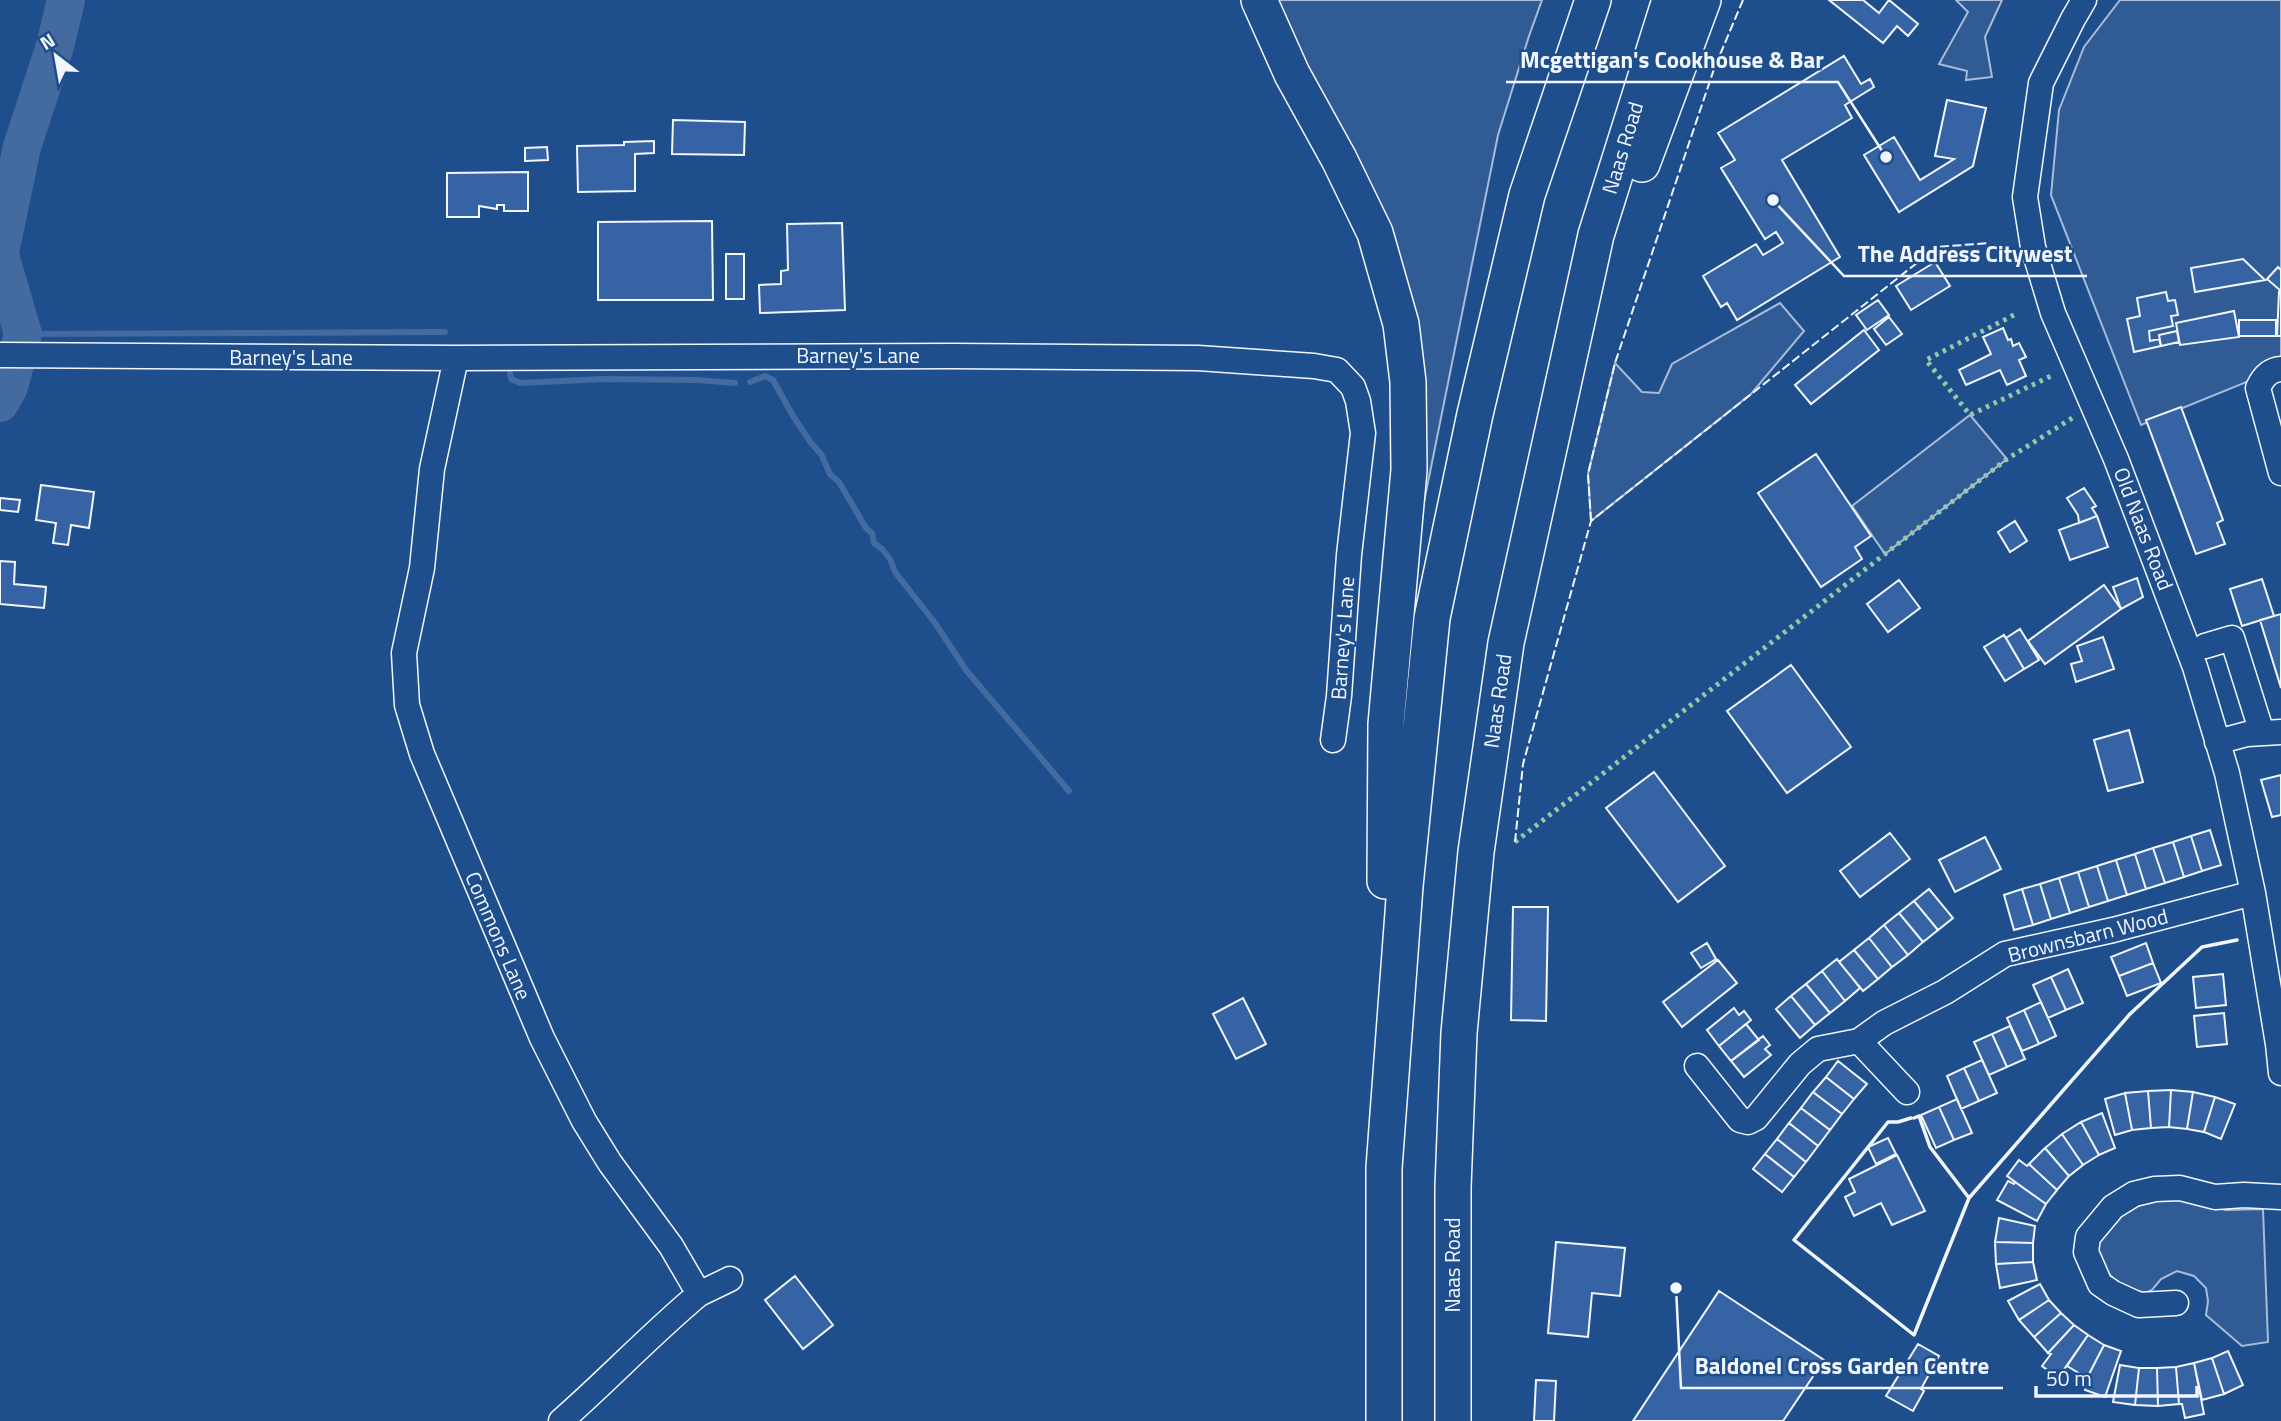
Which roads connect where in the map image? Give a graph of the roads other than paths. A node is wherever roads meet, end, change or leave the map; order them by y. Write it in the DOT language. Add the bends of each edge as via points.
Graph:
graph roads {
  1 [pos="1259,0"];
  2 [pos="1593,0"];
  3 [pos="1670,0"];
  4 [pos="1703,0"];
  5 [pos="2084,0"];
  6 [pos="3,355"];
  7 [pos="456,358"];
  8 [pos="2281,369"];
  9 [pos="2275,428"];
  10 [pos="1549,442"];
  11 [pos="2281,473"];
  12 [pos="2205,646"];
  13 [pos="2271,732"];
  14 [pos="1333,740"];
  15 [pos="2217,742"];
  16 [pos="2253,893"];
  17 [pos="1859,1041"];
  18 [pos="1697,1066"];
  19 [pos="2281,1073"];
  20 [pos="1907,1093"];
  21 [pos="1384,1168"];
  22 [pos="2281,1196"];
  23 [pos="730,1279"];
  24 [pos="699,1294"];
  25 [pos="2176,1303"];
  26 [pos="561,1421"];
  27 [pos="1384,1421"];
  28 [pos="1452,1421"];
  1 -- 21 [label="highway" via="1375,233 1401,324 1408,382 1409,470 1386,724"];
  2 -- 21 [label="highway" via="1527,195 1432,618 1405,886"];
  3 -- 10 [label="highway, Naas Road" via="1596,235"];
  4 -- 10 [label="highway" via="1654,126"];
  5 -- 15 [label="street, Old Naas Road" via="2041,83 2025,197 2033,247 2053,313 2116,458 2195,667"];
  6 -- 7 [label="street, Barney's Lane"];
  7 -- 14 [label="street, Barney's Lane" via="1198,358 1337,370 1353,387 1363,433"];
  7 -- 24 [label="street, Commons Lane" via="432,469 422,568 404,653 407,705 422,754 542,1038 584,1121"];
  8 -- 9 [label="street" via="2263,377 2258,388"];
  9 -- 11 [label="street"];
  10 -- 28 [label="highway, Naas Road" via="1506,643 1467,935 1452,1186"];
  12 -- 13 [label="street" via="2232,638"];
  13 -- 15 [label="street"];
  15 -- 16 [label="street, Old Naas Road"];
  16 -- 17 [label="street, Brownsbarn Wood" via="2005,954"];
  16 -- 19 [label="street, Old Naas Road"];
  17 -- 18 [label="street, Brownsbarn Wood" via="1818,1049 1748,1122 1740,1120"];
  17 -- 20 [label="street"];
  21 -- 27 [label="highway"];
  22 -- 25 [label="street" via="2214,1197 2180,1188 2155,1189 2133,1194 2106,1214 2088,1237 2086,1252 2100,1284 2139,1305"];
  23 -- 24 [label="street"];
  24 -- 26 [label="street"];
}
